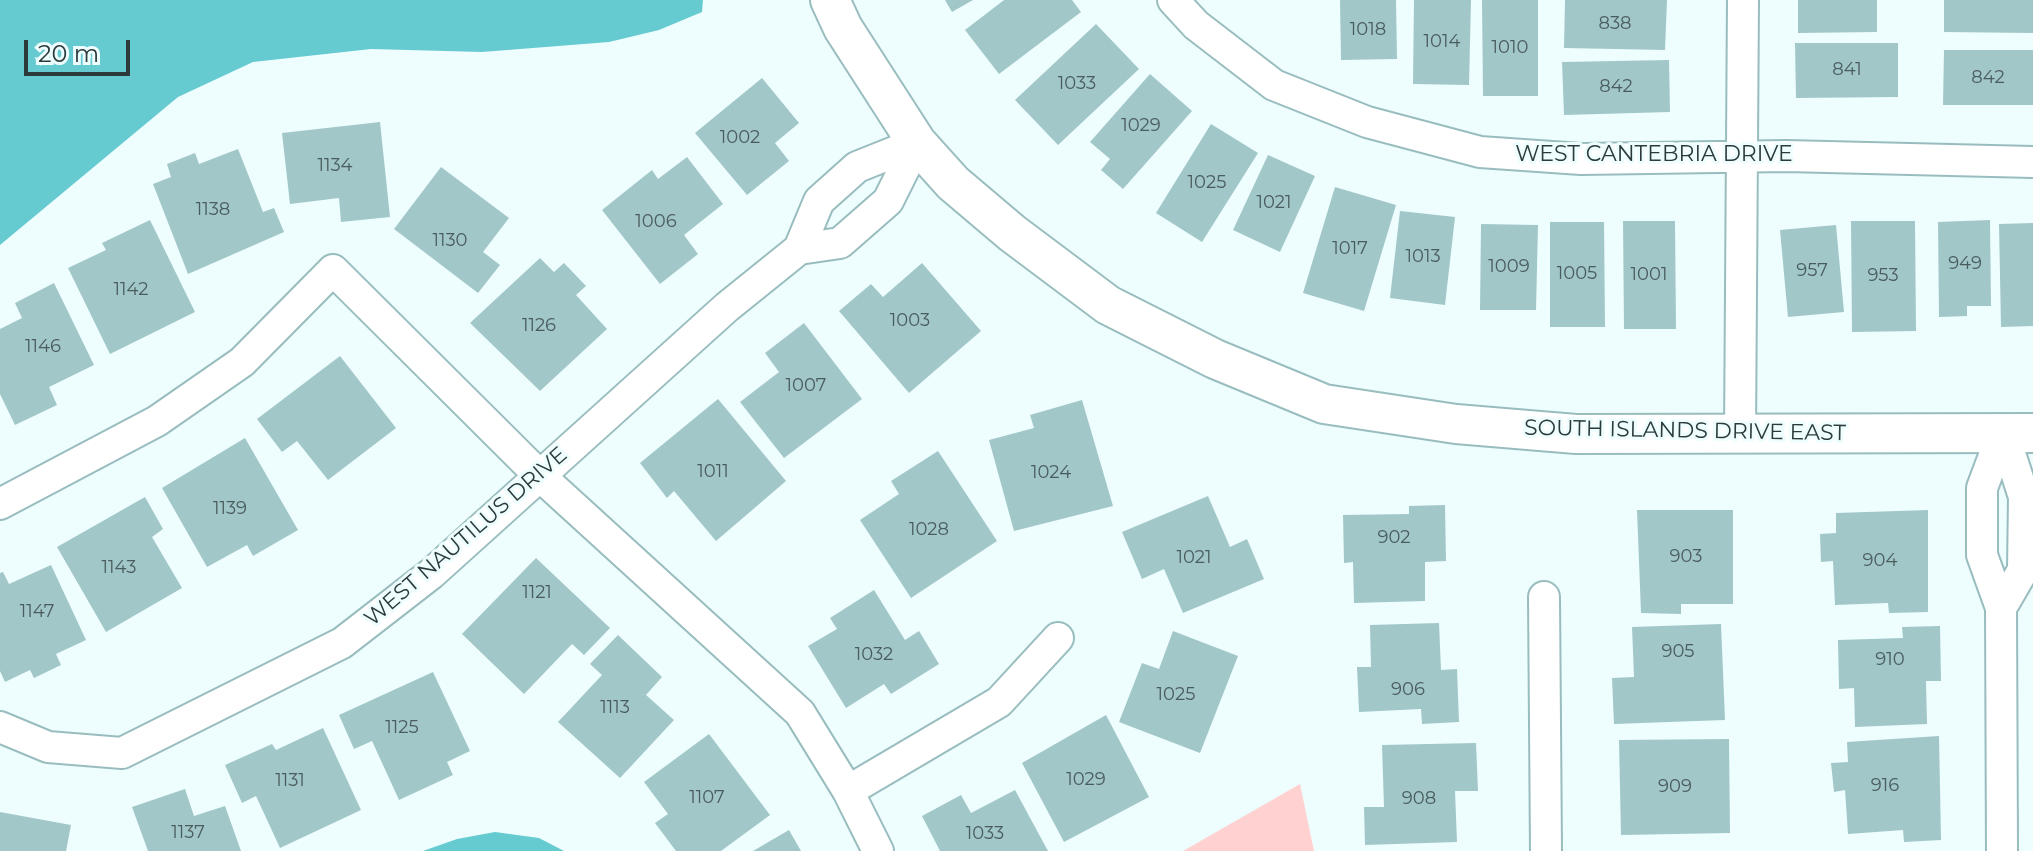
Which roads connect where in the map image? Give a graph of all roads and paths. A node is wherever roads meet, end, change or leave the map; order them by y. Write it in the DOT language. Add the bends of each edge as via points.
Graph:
graph roads {
  1 [pos="830,0"];
  2 [pos="1173,0"];
  3 [pos="1743,0"];
  4 [pos="917,143"];
  5 [pos="1742,156"];
  6 [pos="2033,162"];
  7 [pos="799,249"];
  8 [pos="2018,432"];
  9 [pos="1740,435"];
  10 [pos="539,475"];
  11 [pos="0,504"];
  12 [pos="1544,597"];
  13 [pos="2001,608"];
  14 [pos="1058,638"];
  15 [pos="0,727"];
  16 [pos="848,791"];
  17 [pos="878,851"];
  18 [pos="1546,851"];
  19 [pos="2002,851"];
  1 -- 4 [label="street, SOUTH ISLANDS DRIVE EAST"];
  2 -- 5 [label="street, WEST CANTEBRIA DRIVE" via="1196,25 1274,85 1367,122 1480,152 1581,159"];
  3 -- 5 [label="street"];
  4 -- 7 [label="street, WEST NAUTILUS DRIVE" via="857,167 819,201"];
  4 -- 7 [label="street" via="888,201 840,243"];
  4 -- 9 [label="street, SOUTH ISLANDS DRIVE EAST" via="953,183 1108,305 1215,359 1324,404 1456,424 1576,434"];
  5 -- 6 [label="street, WEST CANTEBRIA DRIVE"];
  5 -- 9 [label="street"];
  7 -- 10 [label="street, WEST NAUTILUS DRIVE"];
  8 -- 9 [label="street, SOUTH ISLANDS DRIVE EAST"];
  8 -- 13 [label="street" via="2023,570"];
  8 -- 13 [label="street" via="1982,488 1982,555"];
  10 -- 11 [label="street" via="333,270 242,362 157,421"];
  10 -- 15 [label="street, WEST NAUTILUS DRIVE" via="431,574 342,643 122,753 48,747"];
  10 -- 16 [label="street" via="800,713"];
  12 -- 18 [label="street"];
  13 -- 19 [label="street"];
  14 -- 16 [label="street" via="999,702"];
  16 -- 17 [label="street"];
}
